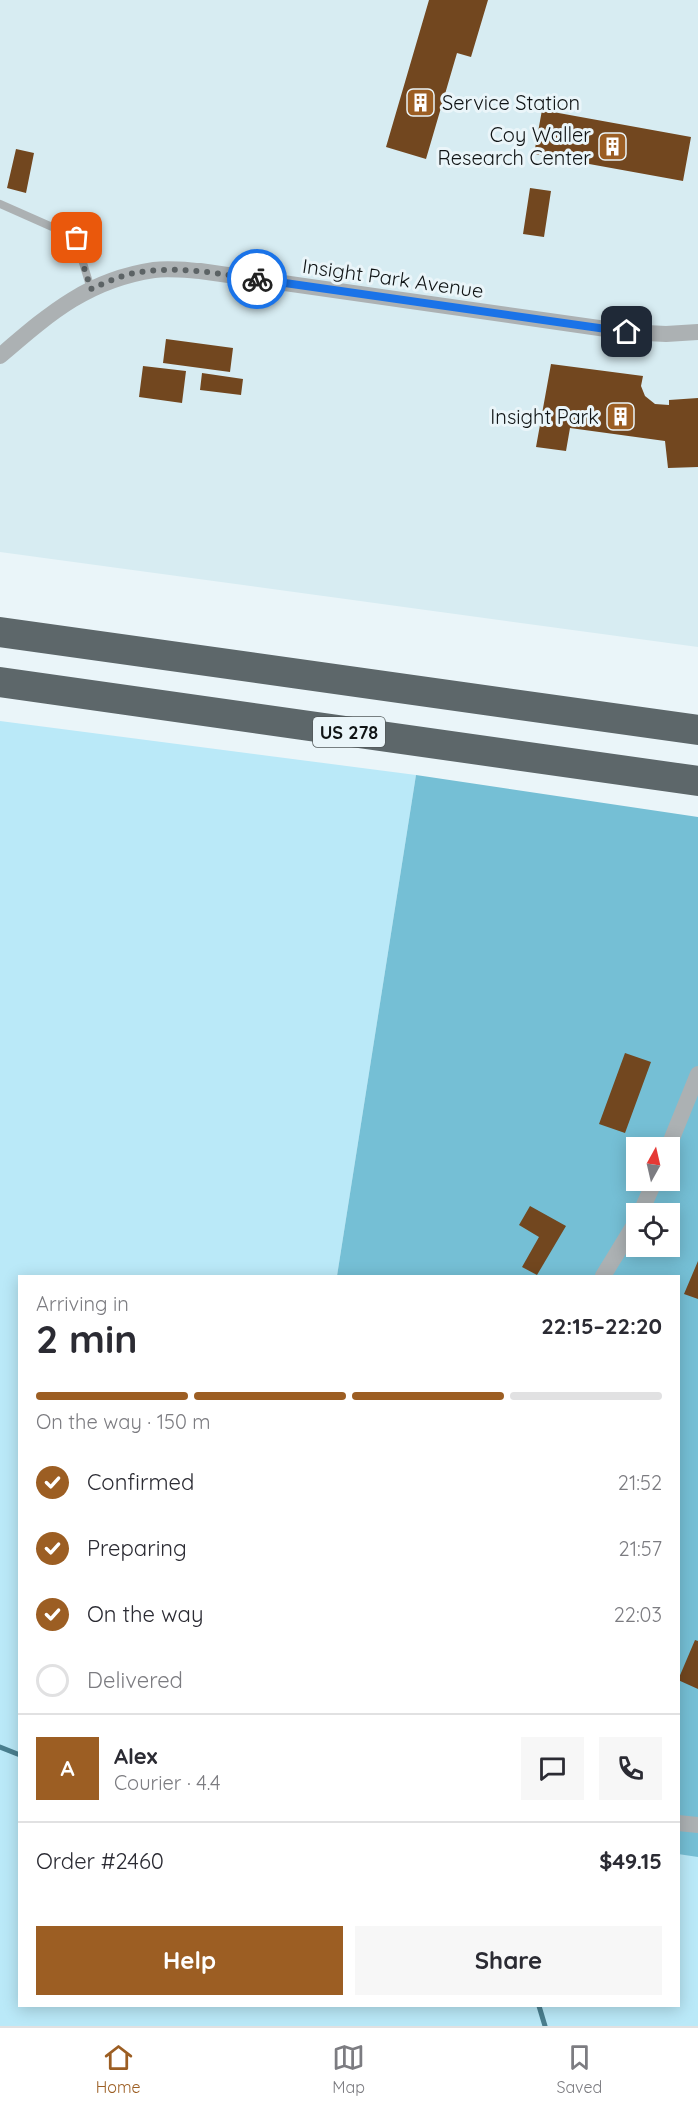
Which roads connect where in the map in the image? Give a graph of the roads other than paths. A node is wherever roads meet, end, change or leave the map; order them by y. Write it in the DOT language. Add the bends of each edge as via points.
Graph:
graph roads {
  1 [pos="0,204"];
  2 [pos="91,289"];
  3 [pos="698,332"];
  4 [pos="0,356"];
  5 [pos="0,632"];
  6 [pos="0,682"];
  7 [pos="698,730"];
  8 [pos="698,781"];
  9 [pos="698,1074"];
  10 [pos="672,1137"];
  11 [pos="626,1238"];
  12 [pos="604,1275"];
  13 [pos="680,1823"];
  14 [pos="698,1825"];
  1 -- 2 [label="lane" via="77,238"];
  2 -- 3 [label="street, Insight Park Avenue" via="126,275 156,270 200,271 576,326 666,334"];
  2 -- 4 [label="street, Insight Park Avenue" via="49,314"];
  5 -- 7 [label="highway"];
  6 -- 8 [label="highway, US 278"];
  9 -- 10 [label="street"];
  11 -- 12 [label="street"];
  13 -- 14 [label="street"];
}
